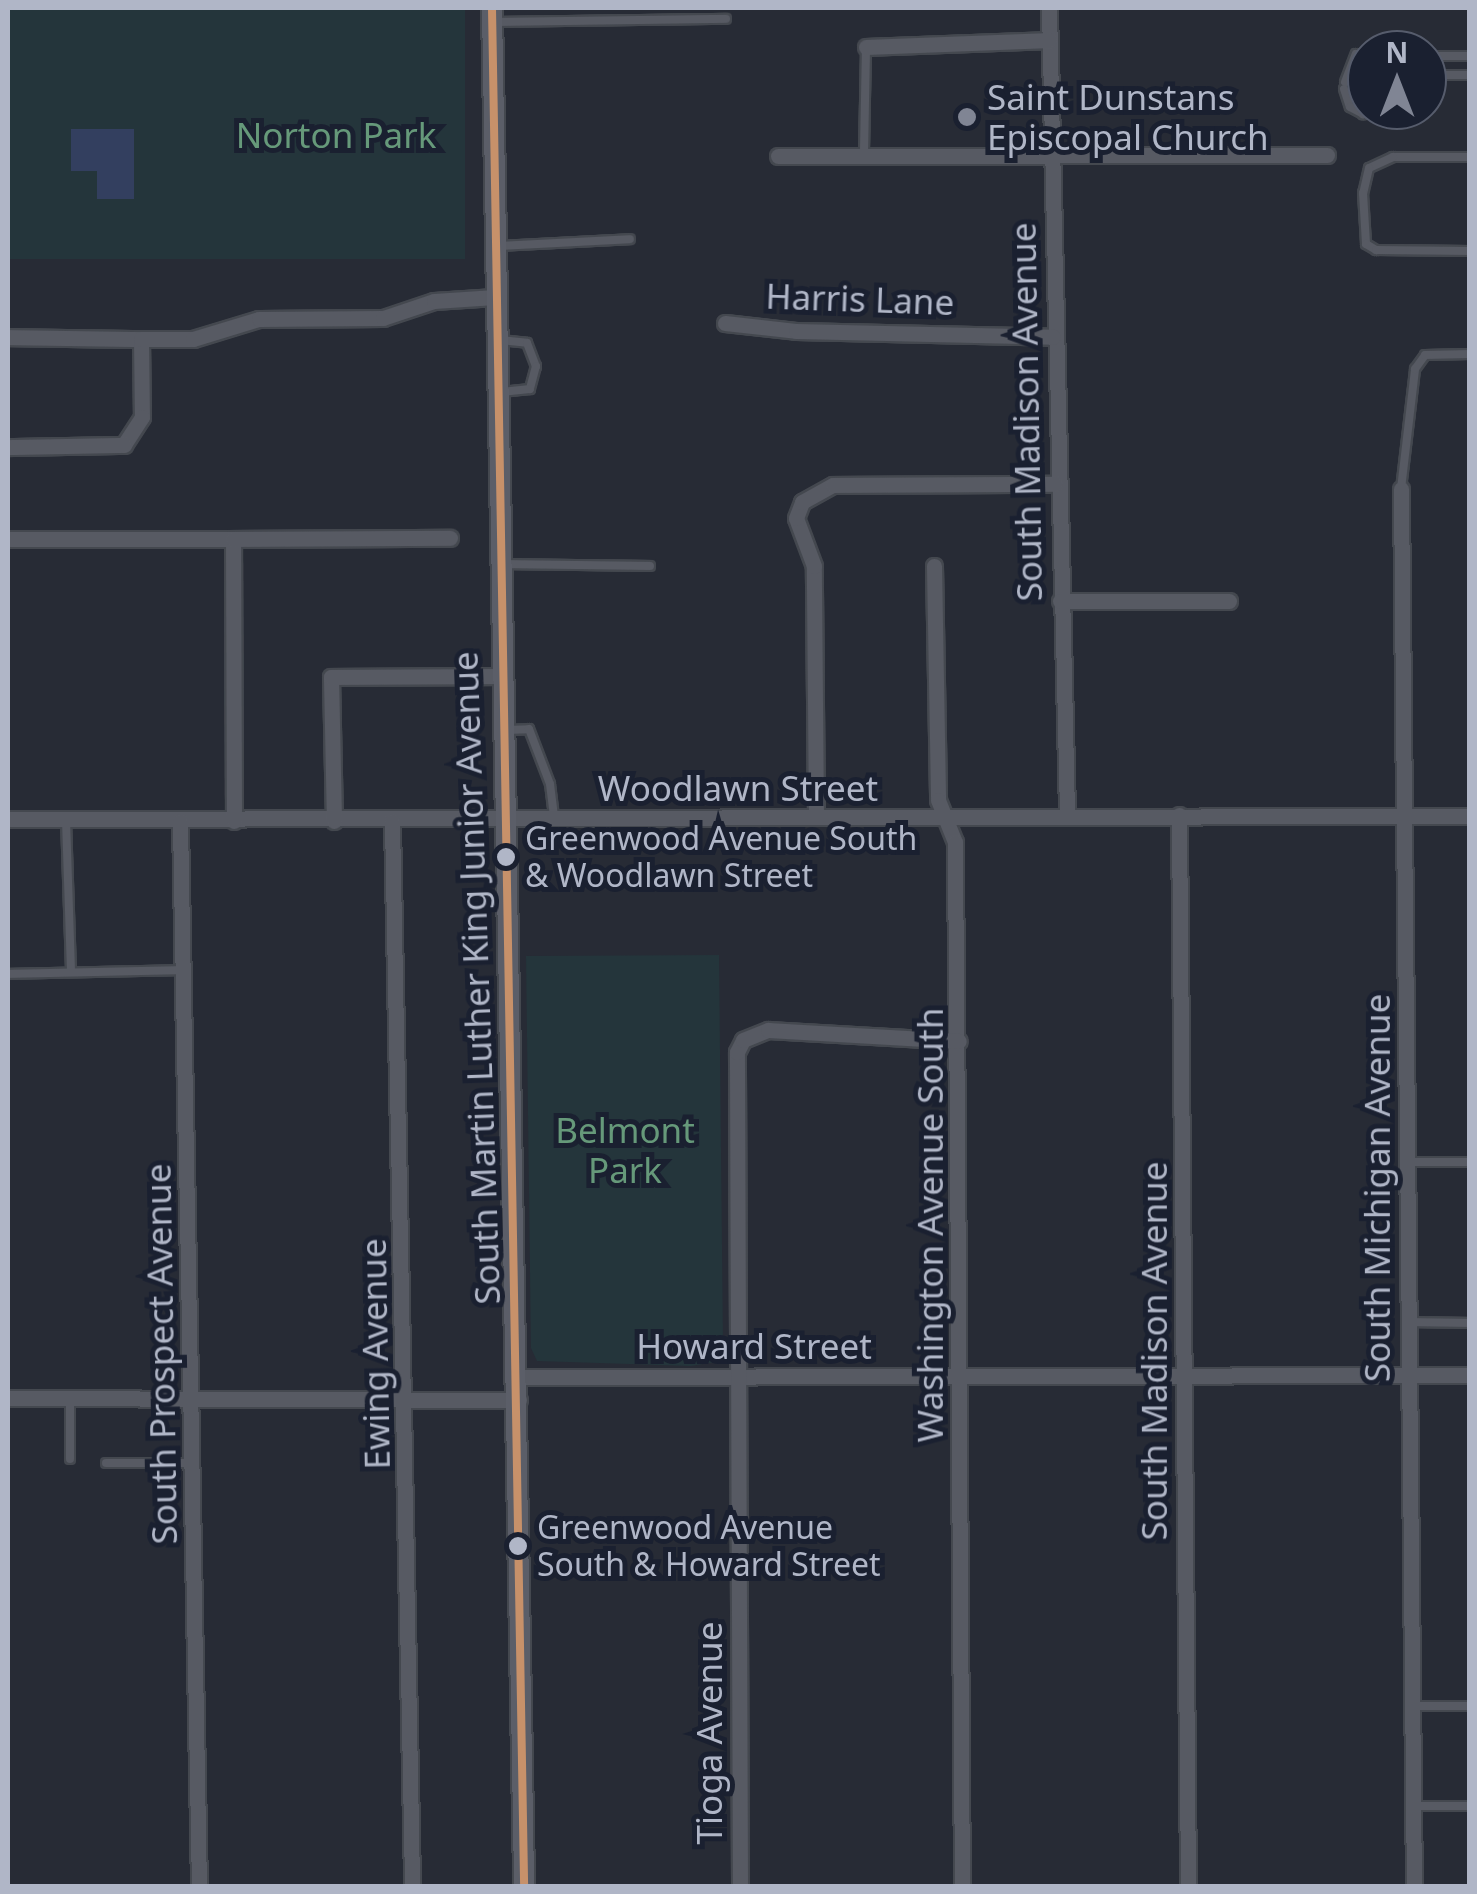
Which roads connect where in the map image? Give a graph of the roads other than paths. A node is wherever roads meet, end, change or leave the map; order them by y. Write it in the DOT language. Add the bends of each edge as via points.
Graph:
graph roads {
  1 [pos="1049,8"];
  2 [pos="492,15"];
  3 [pos="726,19"];
  4 [pos="1050,40"];
  5 [pos="866,47"];
  6 [pos="864,152"];
  7 [pos="1050,154"];
  8 [pos="1327,155"];
  9 [pos="778,156"];
  10 [pos="1470,156"];
  11 [pos="630,239"];
  12 [pos="494,246"];
  13 [pos="1470,251"];
  14 [pos="494,298"];
  15 [pos="725,323"];
  16 [pos="1053,337"];
  17 [pos="8,338"];
  18 [pos="141,339"];
  19 [pos="495,340"];
  20 [pos="1470,354"];
  21 [pos="496,392"];
  22 [pos="8,447"];
  23 [pos="1055,484"];
  24 [pos="1401,489"];
  25 [pos="450,538"];
  26 [pos="8,539"];
  27 [pos="233,539"];
  28 [pos="499,564"];
  29 [pos="650,566"];
  30 [pos="934,566"];
  31 [pos="1060,601"];
  32 [pos="1229,601"];
  33 [pos="500,676"];
  34 [pos="502,730"];
  35 [pos="1068,816"];
  36 [pos="1179,816"];
  37 [pos="1405,816"];
  38 [pos="1470,816"];
  39 [pos="816,817"];
  40 [pos="507,818"];
  41 [pos="554,818"];
  42 [pos="944,818"];
  43 [pos="8,820"];
  44 [pos="66,820"];
  45 [pos="392,820"];
  46 [pos="180,821"];
  47 [pos="334,821"];
  48 [pos="234,822"];
  49 [pos="183,970"];
  50 [pos="71,972"];
  51 [pos="8,974"];
  52 [pos="960,1041"];
  53 [pos="1406,1162"];
  54 [pos="1470,1162"];
  55 [pos="1407,1322"];
  56 [pos="1470,1322"];
  57 [pos="1407,1374"];
  58 [pos="1470,1374"];
  59 [pos="1185,1375"];
  60 [pos="519,1376"];
  61 [pos="736,1376"];
  62 [pos="961,1376"];
  63 [pos="8,1398"];
  64 [pos="70,1398"];
  65 [pos="192,1398"];
  66 [pos="407,1400"];
  67 [pos="520,1400"];
  68 [pos="70,1458"];
  69 [pos="193,1462"];
  70 [pos="106,1464"];
  71 [pos="1410,1706"];
  72 [pos="1470,1706"];
  73 [pos="1412,1806"];
  74 [pos="1470,1806"];
  75 [pos="198,1886"];
  76 [pos="412,1886"];
  77 [pos="524,1886"];
  78 [pos="740,1886"];
  79 [pos="962,1886"];
  80 [pos="1188,1886"];
  81 [pos="1414,1886"];
  1 -- 4 [label="street, South Madison Avenue"];
  2 -- 3 [label="lane"];
  2 -- 12 [label="street, South Martin Luther King Junior Avenue"];
  4 -- 5 [label="street"];
  4 -- 7 [label="street, South Madison Avenue"];
  5 -- 6 [label="lane"];
  6 -- 7 [label="street"];
  6 -- 9 [label="street"];
  7 -- 8 [label="street"];
  7 -- 16 [label="street, South Madison Avenue"];
  10 -- 13 [label="lane" via="1393,157 1369,168 1363,193 1366,244 1376,250"];
  11 -- 12 [label="lane"];
  12 -- 14 [label="street, South Martin Luther King Junior Avenue"];
  14 -- 18 [label="street" via="434,301 383,318 259,319 192,339"];
  14 -- 19 [label="street, South Martin Luther King Junior Avenue"];
  15 -- 16 [label="street, Harris Lane" via="796,332"];
  16 -- 23 [label="street, South Madison Avenue"];
  17 -- 18 [label="street"];
  18 -- 22 [label="street" via="142,417 133,439 111,448"];
  19 -- 21 [label="street, South Martin Luther King Junior Avenue"];
  19 -- 21 [label="lane" via="527,343 536,366 530,388"];
  20 -- 24 [label="lane" via="1425,355 1415,370"];
  21 -- 28 [label="street, South Martin Luther King Junior Avenue"];
  23 -- 31 [label="street, South Madison Avenue"];
  23 -- 39 [label="street" via="813,491 796,518 814,566"];
  24 -- 37 [label="street, South Michigan Avenue"];
  25 -- 27 [label="street"];
  26 -- 27 [label="street"];
  27 -- 48 [label="street"];
  28 -- 29 [label="lane"];
  28 -- 33 [label="street, South Martin Luther King Junior Avenue"];
  30 -- 42 [label="street, Washington Avenue South" via="938,800"];
  31 -- 32 [label="street"];
  31 -- 35 [label="street, South Madison Avenue"];
  33 -- 34 [label="street, South Martin Luther King Junior Avenue"];
  33 -- 47 [label="street" via="331,677"];
  34 -- 40 [label="street, South Martin Luther King Junior Avenue"];
  34 -- 41 [label="lane" via="529,729 550,784"];
  35 -- 36 [label="street, Woodlawn Street"];
  35 -- 42 [label="street, Woodlawn Street"];
  36 -- 37 [label="street, Woodlawn Street"];
  36 -- 59 [label="street, South Madison Avenue"];
  37 -- 38 [label="street, Woodlawn Street"];
  37 -- 53 [label="street, South Michigan Avenue"];
  39 -- 41 [label="street, Woodlawn Street"];
  39 -- 42 [label="street, Woodlawn Street"];
  40 -- 41 [label="street, Woodlawn Street"];
  40 -- 45 [label="street, Woodlawn Street"];
  40 -- 60 [label="street, South Martin Luther King Junior Avenue"];
  42 -- 52 [label="street, Washington Avenue South" via="956,842"];
  43 -- 44 [label="street, Woodlawn Street"];
  44 -- 46 [label="street, Woodlawn Street"];
  44 -- 50 [label="lane"];
  45 -- 47 [label="street, Woodlawn Street"];
  45 -- 66 [label="street, Ewing Avenue"];
  46 -- 48 [label="street, Woodlawn Street"];
  46 -- 49 [label="street, South Prospect Avenue"];
  47 -- 48 [label="street, Woodlawn Street"];
  49 -- 50 [label="lane"];
  49 -- 65 [label="street, South Prospect Avenue"];
  50 -- 51 [label="lane"];
  52 -- 61 [label="street, Tioga Avenue" via="768,1030 744,1040 734,1067"];
  52 -- 62 [label="street, Washington Avenue South"];
  53 -- 54 [label="lane"];
  53 -- 55 [label="street, South Michigan Avenue"];
  55 -- 56 [label="lane"];
  55 -- 57 [label="street, South Michigan Avenue"];
  57 -- 58 [label="street, Howard Street"];
  57 -- 59 [label="street, Howard Street"];
  57 -- 71 [label="street, South Michigan Avenue"];
  59 -- 62 [label="street, Howard Street"];
  59 -- 80 [label="street, South Madison Avenue"];
  60 -- 61 [label="street, Howard Street"];
  60 -- 67 [label="street, South Martin Luther King Junior Avenue"];
  61 -- 62 [label="street, Howard Street"];
  61 -- 78 [label="street, Tioga Avenue"];
  62 -- 79 [label="street, Washington Avenue South"];
  63 -- 64 [label="street"];
  64 -- 65 [label="street"];
  64 -- 68 [label="lane"];
  65 -- 66 [label="street"];
  65 -- 69 [label="street, South Prospect Avenue"];
  66 -- 67 [label="street"];
  66 -- 76 [label="street, Ewing Avenue"];
  67 -- 77 [label="street, South Martin Luther King Junior Avenue"];
  69 -- 70 [label="lane"];
  69 -- 75 [label="street, South Prospect Avenue"];
  71 -- 72 [label="lane"];
  71 -- 73 [label="street, South Michigan Avenue"];
  73 -- 74 [label="lane"];
  73 -- 81 [label="street, South Michigan Avenue"];
}
